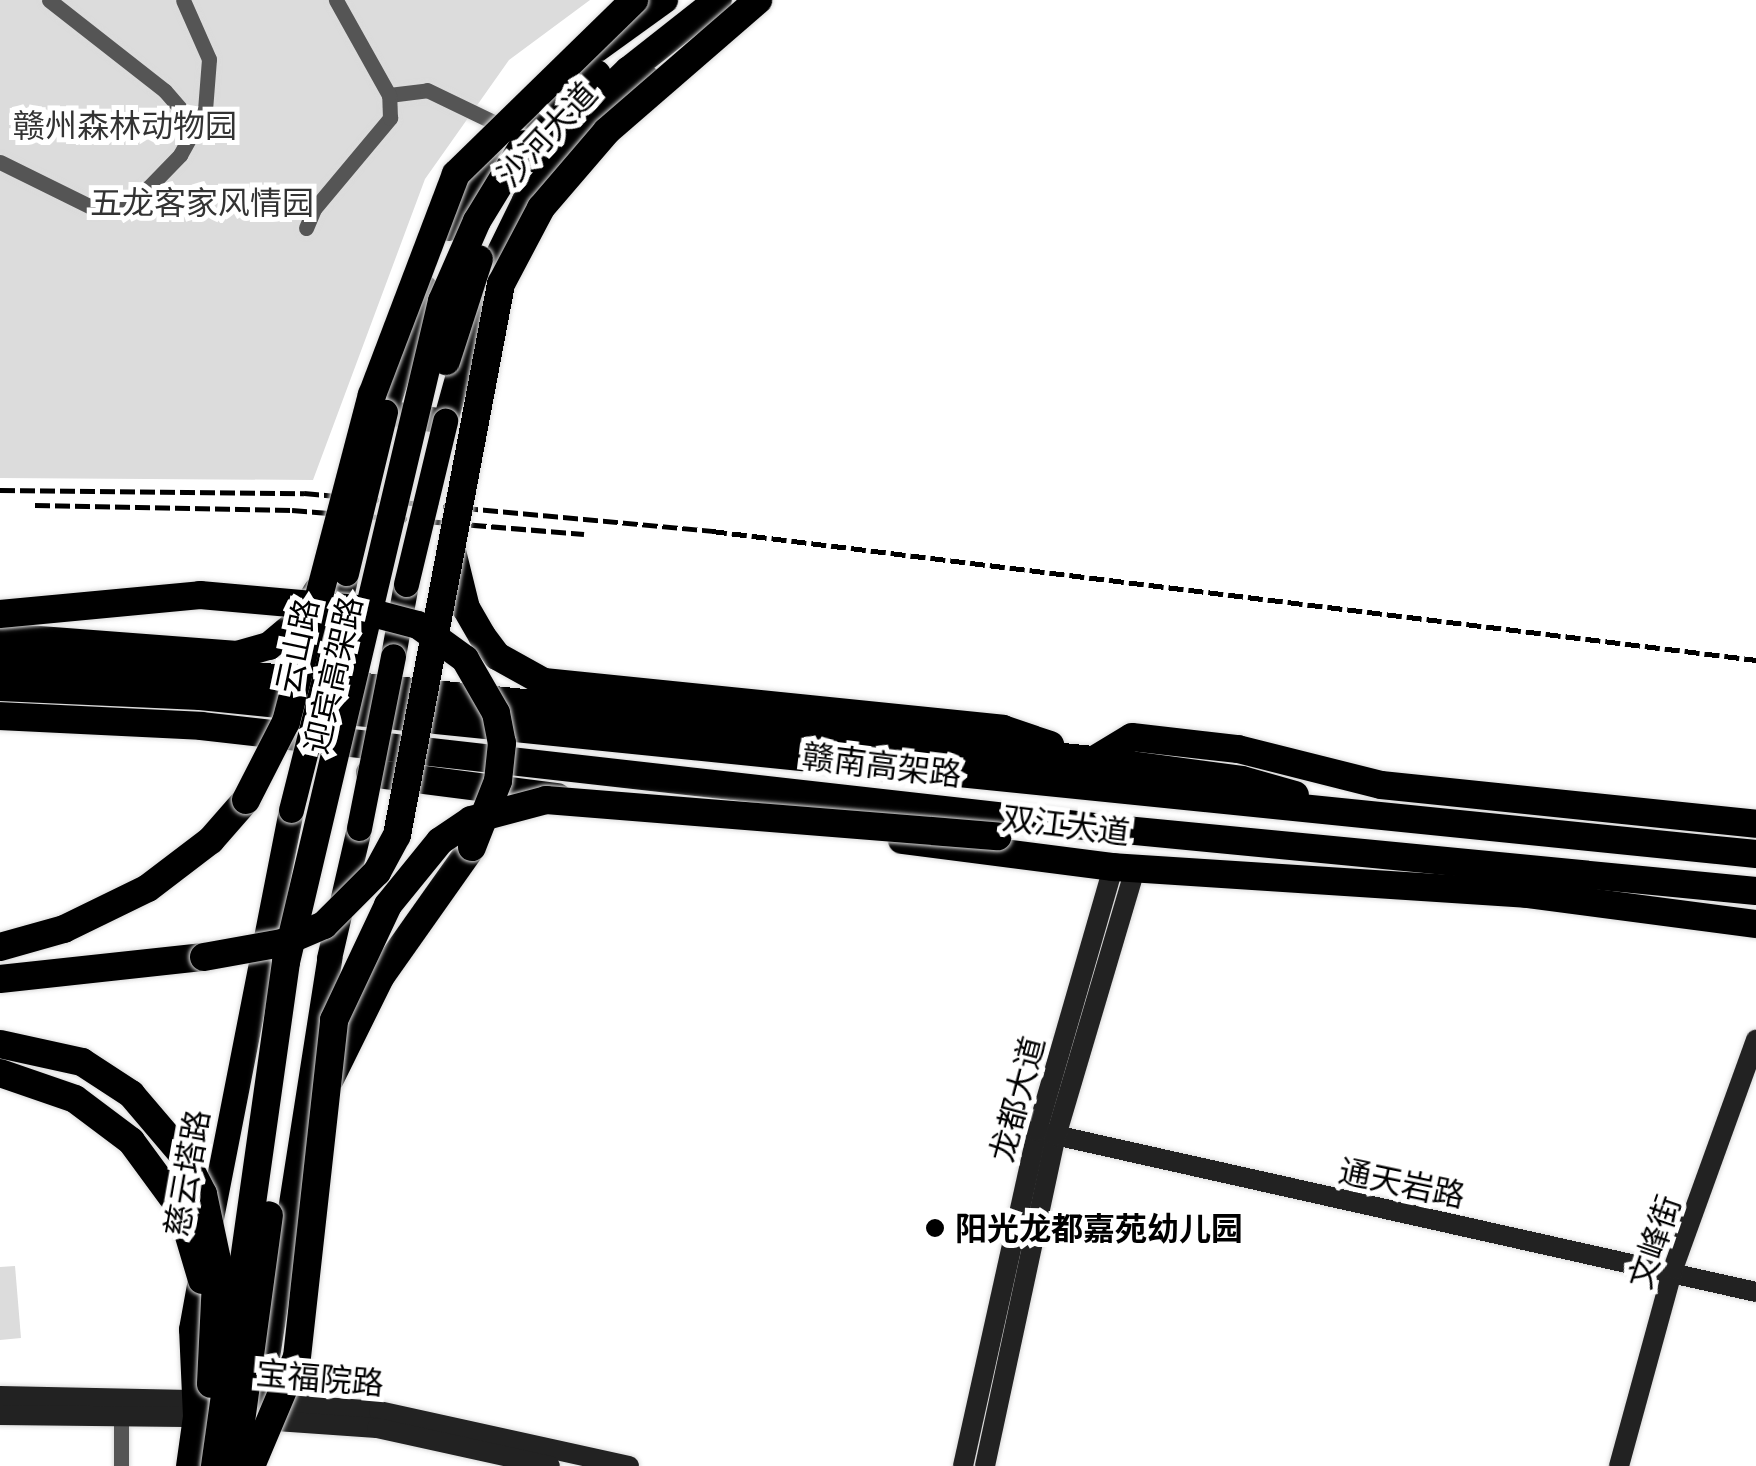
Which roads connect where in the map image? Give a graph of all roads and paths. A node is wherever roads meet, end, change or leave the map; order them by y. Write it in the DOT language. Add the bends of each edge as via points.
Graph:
graph roads {
  1 [pos="49,0"];
  2 [pos="183,0"];
  3 [pos="336,0"];
  4 [pos="634,0"];
  5 [pos="665,0"];
  6 [pos="688,0"];
  7 [pos="718,0"];
  8 [pos="755,0"];
  9 [pos="389,95"];
  10 [pos="510,130"];
  11 [pos="189,139"];
  12 [pos="0,162"];
  13 [pos="306,228"];
  14 [pos="386,412"];
  15 [pos="446,421"];
  16 [pos="452,551"];
  17 [pos="338,570"];
  18 [pos="0,614"];
  19 [pos="0,637"];
  20 [pos="0,660"];
  21 [pos="0,687"];
  22 [pos="0,716"];
  23 [pos="29,719"];
  24 [pos="0,732"];
  25 [pos="1094,760"];
  26 [pos="370,773"];
  27 [pos="1364,815"];
  28 [pos="1756,824"];
  29 [pos="1094,827"];
  30 [pos="1756,854"];
  31 [pos="1124,868"];
  32 [pos="1756,891"];
  33 [pos="272,894"];
  34 [pos="342,904"];
  35 [pos="1756,924"];
  36 [pos="0,947"];
  37 [pos="0,979"];
  38 [pos="1756,1040"];
  39 [pos="0,1044"];
  40 [pos="0,1073"];
  41 [pos="324,1094"];
  42 [pos="1046,1134"];
  43 [pos="1673,1269"];
  44 [pos="1756,1292"];
  45 [pos="211,1333"];
  46 [pos="0,1396"];
  47 [pos="195,1407"];
  48 [pos="121,1412"];
  49 [pos="258,1412"];
  50 [pos="0,1415"];
  51 [pos="121,1466"];
  52 [pos="188,1466"];
  53 [pos="212,1466"];
  54 [pos="235,1466"];
  55 [pos="251,1466"];
  56 [pos="550,1466"];
  57 [pos="629,1466"];
  58 [pos="963,1466"];
  59 [pos="985,1466"];
  60 [pos="1620,1466"];
  1 -- 11 [label="street" via="165,91 190,120"];
  2 -- 11 [label="street" via="209,59 205,110"];
  3 -- 9 [label="street"];
  4 -- 17 [label="highway, bridge" via="456,174 372,394"];
  5 -- 10 [label="main road, 沙河大道" via="595,50"];
  6 -- 53 [label="highway, 迎宾高架路, bridge" via="564,102 524,144 477,220 442,301 286,962"];
  7 -- 54 [label="highway, 迎宾高架路, bridge" via="628,70 537,159 491,228 463,304 424,436 303,965"];
  8 -- 15 [label="main road, 沙河大道" via="613,106 524,200 484,284"];
  8 -- 16 [label="highway, bridge" via="607,132 542,208 501,284"];
  9 -- 10 [label="street" via="427,90"];
  9 -- 13 [label="street" via="390,118 380,136 314,209"];
  10 -- 14 [label="main road, 沙河大道" via="458,204"];
  11 -- 12 [label="street" via="149,186 126,202 93,208"];
  14 -- 15 [label="main road"];
  14 -- 17 [label="main road, 云山路, bridge"];
  15 -- 26 [label="main road, 沙河大道, bridge"];
  16 -- 25 [label="highway" via="466,608 482,636 497,656 544,682 1003,729"];
  16 -- 37 [label="highway, bridge" via="397,835 377,872 324,925 282,944"];
  17 -- 19 [label="highway, bridge" via="298,622 269,646 238,656"];
  17 -- 33 [label="main road, 云山路, bridge" via="329,658"];
  17 -- 36 [label="highway, bridge" via="286,722 246,800 181,866 118,906"];
  18 -- 41 [label="highway, bridge" via="200,595 357,610 418,625 448,644 485,686 502,743 486,821 381,976"];
  20 -- 25 [label="highway" via="264,677"];
  21 -- 27 [label="highway, 赣南高架路" via="200,696"];
  22 -- 23 [label="highway, 赣南高架路"];
  23 -- 24 [label="highway"];
  23 -- 29 [label="highway, 赣南高架路" via="201,726"];
  25 -- 27 [label="highway" via="1242,780"];
  25 -- 28 [label="highway, 双江大道" via="1132,737 1238,750 1380,785"];
  26 -- 31 [label="highway, 双江大道"];
  26 -- 34 [label="main road, bridge"];
  27 -- 30 [label="highway, 赣南高架路"];
  29 -- 32 [label="highway, 赣南高架路"];
  29 -- 41 [label="highway, bridge" via="998,836 586,801 513,804 440,841 388,904 334,1020"];
  31 -- 35 [label="highway, 双江大道" via="1527,894"];
  31 -- 42 [label="main road, 龙都大道"];
  33 -- 34 [label="main road"];
  33 -- 47 [label="main road, 慈云塔路" via="191,1329"];
  34 -- 49 [label="main road"];
  38 -- 43 [label="main road, 文峰街"];
  39 -- 45 [label="highway, bridge" via="82,1062 162,1124 203,1194 217,1260"];
  40 -- 45 [label="highway, bridge" via="35,1081 104,1117 156,1171 194,1244"];
  41 -- 55 [label="highway, bridge" via="297,1357"];
  42 -- 43 [label="main road, 通天岩路"];
  42 -- 58 [label="main road, 龙都大道"];
  42 -- 59 [label="main road, 龙都大道"];
  43 -- 44 [label="main road, 通天岩路"];
  43 -- 60 [label="main road, 文峰街"];
  45 -- 53 [label="highway, bridge"];
  46 -- 47 [label="main road, 宝福院路"];
  47 -- 48 [label="main road, 宝福院路"];
  47 -- 49 [label="main road, 宝福院路"];
  47 -- 52 [label="main road, 慈云塔路"];
  48 -- 50 [label="main road, 宝福院路"];
  48 -- 51 [label="street"];
  49 -- 55 [label="main road"];
  49 -- 56 [label="main road, 宝福院路" via="377,1428"];
  49 -- 57 [label="main road, 宝福院路" via="379,1411"];
}
